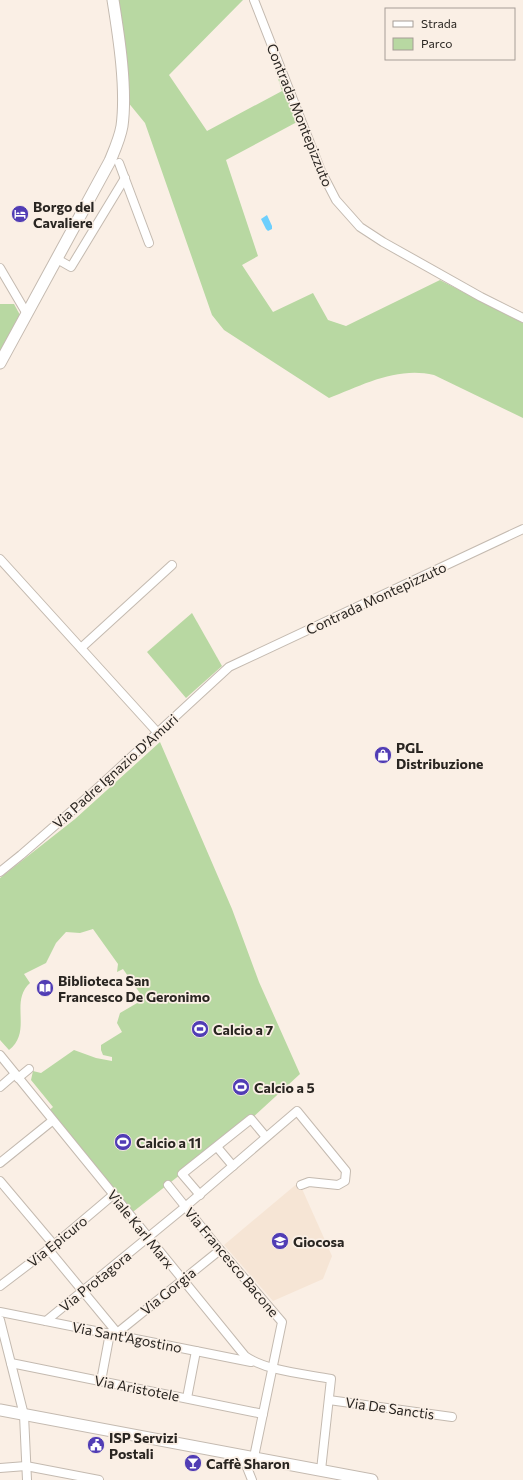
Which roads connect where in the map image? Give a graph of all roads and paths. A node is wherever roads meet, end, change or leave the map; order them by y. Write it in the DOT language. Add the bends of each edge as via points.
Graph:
graph roads {
  1 [pos="113,0"];
  2 [pos="254,0"];
  3 [pos="119,163"];
  4 [pos="125,178"];
  5 [pos="149,243"];
  6 [pos="57,259"];
  7 [pos="0,268"];
  8 [pos="27,314"];
  9 [pos="523,318"];
  10 [pos="0,363"];
  11 [pos="523,529"];
  12 [pos="0,559"];
  13 [pos="172,565"];
  14 [pos="81,648"];
  15 [pos="229,667"];
  16 [pos="157,732"];
  17 [pos="0,872"];
  18 [pos="0,1055"];
  19 [pos="29,1068"];
  20 [pos="16,1076"];
  21 [pos="0,1087"];
  22 [pos="52,1120"];
  23 [pos="266,1137"];
  24 [pos="216,1147"];
  25 [pos="0,1163"];
  26 [pos="233,1166"];
  27 [pos="0,1181"];
  28 [pos="168,1185"];
  29 [pos="301,1185"];
  30 [pos="113,1195"];
  31 [pos="200,1195"];
  32 [pos="185,1207"];
  33 [pos="148,1238"];
  34 [pos="51,1247"];
  35 [pos="220,1250"];
  36 [pos="183,1280"];
  37 [pos="0,1286"];
  38 [pos="83,1291"];
  39 [pos="0,1312"];
  40 [pos="0,1320"];
  41 [pos="46,1321"];
  42 [pos="115,1333"];
  43 [pos="196,1351"];
  44 [pos="254,1362"];
  45 [pos="11,1363"];
  46 [pos="273,1368"];
  47 [pos="101,1381"];
  48 [pos="187,1398"];
  49 [pos="329,1400"];
  50 [pos="0,1410"];
  51 [pos="263,1414"];
  52 [pos="24,1415"];
  53 [pos="452,1417"];
  54 [pos="242,1455"];
  55 [pos="254,1457"];
  56 [pos="26,1466"];
  57 [pos="0,1468"];
  58 [pos="321,1470"];
  59 [pos="93,1479"];
  60 [pos="27,1480"];
  61 [pos="252,1480"];
  62 [pos="372,1480"];
  1 -- 6 [label="street" via="123,83 122,126 110,161"];
  2 -- 9 [label="street, Contrada Montepizzuto" via="321,171 336,200 360,227 383,242"];
  3 -- 4 [label="street"];
  4 -- 5 [label="street"];
  4 -- 6 [label="street" via="71,267"];
  6 -- 8 [label="street"];
  7 -- 8 [label="street"];
  8 -- 10 [label="street"];
  11 -- 15 [label="street, Contrada Montepizzuto"];
  12 -- 14 [label="street"];
  13 -- 14 [label="street"];
  14 -- 16 [label="street"];
  15 -- 16 [label="street, Via Padre Ignazio D'Amuri"];
  16 -- 17 [label="street, Via Padre Ignazio D'Amuri"];
  18 -- 20 [label="street, Viale Karl Marx"];
  19 -- 20 [label="street"];
  20 -- 21 [label="street"];
  20 -- 22 [label="street, Viale Karl Marx"];
  22 -- 25 [label="street"];
  22 -- 30 [label="street, Viale Karl Marx"];
  23 -- 24 [label="street" via="251,1119"];
  23 -- 26 [label="street, Via Protagora"];
  23 -- 29 [label="street, Via Protagora" via="297,1111 346,1171 345,1181 338,1185 309,1182"];
  24 -- 26 [label="street"];
  24 -- 31 [label="street" via="182,1174"];
  26 -- 31 [label="street, Via Protagora"];
  27 -- 34 [label="street"];
  28 -- 32 [label="street, Via Francesco Bacone"];
  30 -- 33 [label="street, Viale Karl Marx"];
  30 -- 34 [label="street, Via Epicuro"];
  31 -- 32 [label="street, Via Protagora"];
  32 -- 33 [label="street, Via Protagora"];
  32 -- 35 [label="street, Via Francesco Bacone"];
  33 -- 36 [label="street, Viale Karl Marx"];
  33 -- 38 [label="street, Via Protagora"];
  34 -- 37 [label="street, Via Epicuro"];
  34 -- 38 [label="street"];
  35 -- 36 [label="street, Via Gorgia"];
  35 -- 46 [label="street, Via Francesco Bacone" via="282,1322"];
  36 -- 42 [label="street, Via Gorgia"];
  36 -- 44 [label="street, Viale Karl Marx" via="245,1356"];
  38 -- 41 [label="street, Via Protagora"];
  38 -- 42 [label="street"];
  39 -- 41 [label="street, Via Sant'Agostino"];
  40 -- 45 [label="street"];
  41 -- 42 [label="street, Via Sant'Agostino"];
  42 -- 43 [label="street, Via Sant'Agostino"];
  42 -- 47 [label="street"];
  43 -- 44 [label="street, Via Sant'Agostino"];
  43 -- 48 [label="street"];
  44 -- 46 [label="street, Viale Karl Marx"];
  45 -- 47 [label="street, Via Aristotele"];
  45 -- 52 [label="street"];
  46 -- 49 [label="street, Viale Karl Marx" via="331,1379"];
  46 -- 51 [label="street"];
  47 -- 48 [label="street, Via Aristotele"];
  48 -- 51 [label="street, Via Aristotele"];
  49 -- 53 [label="street, Via De Sanctis"];
  49 -- 58 [label="street"];
  50 -- 52 [label="street"];
  51 -- 55 [label="street"];
  52 -- 54 [label="street"];
  52 -- 56 [label="street"];
  54 -- 55 [label="street"];
  54 -- 61 [label="street"];
  55 -- 58 [label="street"];
  56 -- 57 [label="street"];
  56 -- 59 [label="street"];
  56 -- 60 [label="street"];
  58 -- 62 [label="street"];
}
